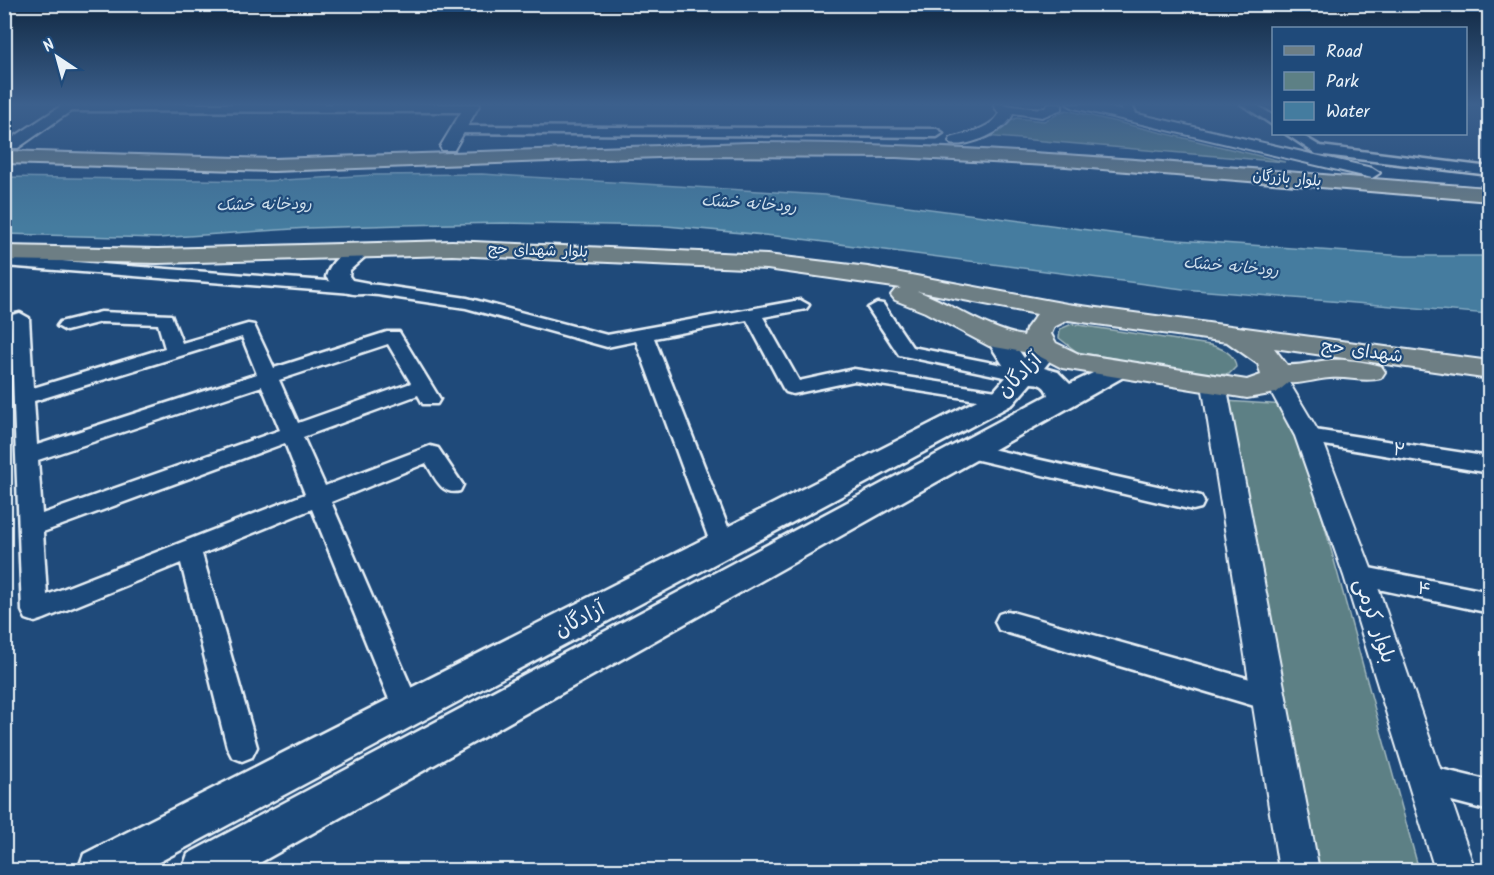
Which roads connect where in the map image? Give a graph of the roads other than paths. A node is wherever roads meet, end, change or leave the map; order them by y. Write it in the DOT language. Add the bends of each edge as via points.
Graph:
graph roads {
  1 [pos="351,145"];
  2 [pos="789,145"];
  3 [pos="824,145"];
  4 [pos="1023,145"];
  5 [pos="1261,145"];
  6 [pos="1308,145"];
  7 [pos="7,149"];
  8 [pos="1490,171"];
  9 [pos="1372,173"];
  10 [pos="1490,183"];
  11 [pos="1490,195"];
  12 [pos="357,254"];
  13 [pos="6,259"];
  14 [pos="360,288"];
  15 [pos="800,306"];
  16 [pos="877,308"];
  17 [pos="1067,312"];
  18 [pos="752,314"];
  19 [pos="4,322"];
  20 [pos="66,326"];
  21 [pos="643,334"];
  22 [pos="1234,334"];
  23 [pos="999,340"];
  24 [pos="1046,348"];
  25 [pos="175,351"];
  26 [pos="1116,370"];
  27 [pos="1490,370"];
  28 [pos="1276,376"];
  29 [pos="268,377"];
  30 [pos="1214,384"];
  31 [pos="1013,386"];
  32 [pos="1490,386"];
  33 [pos="24,397"];
  34 [pos="1063,399"];
  35 [pos="291,433"];
  36 [pos="1308,436"];
  37 [pos="969,451"];
  38 [pos="27,456"];
  39 [pos="1490,465"];
  40 [pos="452,485"];
  41 [pos="318,497"];
  42 [pos="1193,502"];
  43 [pos="31,527"];
  44 [pos="723,545"];
  45 [pos="189,549"];
  46 [pos="1359,576"];
  47 [pos="1490,603"];
  48 [pos="1008,622"];
  49 [pos="1268,697"];
  50 [pos="407,710"];
  51 [pos="242,747"];
  52 [pos="1428,781"];
  53 [pos="1490,796"];
  54 [pos="100,870"];
  55 [pos="204,870"];
  56 [pos="1299,870"];
  57 [pos="1455,870"];
  1 -- 7 [label="main road, بلوار بازرگان" via="242,151"];
  2 -- 7 [label="main road, بلوار بازرگان" via="309,164 209,164"];
  3 -- 11 [label="main road, بلوار بازرگان"];
  4 -- 9 [label="main road, بلوار بازرگان"];
  5 -- 9 [label="street"];
  6 -- 8 [label="street" via="1316,150"];
  9 -- 10 [label="main road, بلوار بازرگان"];
  12 -- 13 [label="main road, بلوار شهدای حج" via="146,264"];
  12 -- 14 [label="main road" via="340,267 337,277 344,285"];
  12 -- 23 [label="main road, بلوار شهدای حج" via="434,253 619,261 767,269 866,281 934,306"];
  13 -- 14 [label="street"];
  13 -- 17 [label="main road, بلوار شهدای حج" via="452,248 767,262 868,274"];
  14 -- 21 [label="street" via="467,303 607,341"];
  15 -- 18 [label="street"];
  16 -- 31 [label="street" via="906,351"];
  17 -- 22 [label="main road, بلوار شهدای حج"];
  17 -- 24 [label="main road" via="1050,316 1040,324 1037,334"];
  18 -- 21 [label="street"];
  18 -- 31 [label="street" via="793,388 854,375"];
  19 -- 33 [label="street" via="20,318"];
  20 -- 25 [label="street" via="102,316 165,319"];
  21 -- 44 [label="street"];
  22 -- 27 [label="main road, شهدای حج"];
  22 -- 28 [label="main road" via="1272,362"];
  23 -- 24 [label="main road, بلوار شهدای حج"];
  23 -- 31 [label="main road"];
  24 -- 26 [label="main road, بلوار شهدای حج" via="1072,362"];
  24 -- 31 [label="main road, آزادگان"];
  25 -- 29 [label="street" via="248,329"];
  25 -- 33 [label="street"];
  26 -- 30 [label="main road, شهدای حج"];
  26 -- 34 [label="main road, آزادگان"];
  28 -- 30 [label="main road, شهدای حج" via="1266,386 1247,389"];
  28 -- 32 [label="main road, شهدای حج" via="1330,369 1419,375"];
  28 -- 36 [label="street, بلوار کرمی"];
  29 -- 35 [label="street"];
  29 -- 35 [label="street" via="393,336 426,393"];
  29 -- 38 [label="street"];
  30 -- 49 [label="street"];
  31 -- 34 [label="main road" via="1045,375 1056,381"];
  31 -- 44 [label="main road, آزادگان"];
  33 -- 38 [label="street"];
  34 -- 37 [label="main road, آزادگان"];
  35 -- 41 [label="street"];
  35 -- 43 [label="street"];
  36 -- 39 [label="street, ۲"];
  36 -- 46 [label="street, بلوار کرمی"];
  37 -- 42 [label="street"];
  37 -- 55 [label="main road, آزادگان"];
  38 -- 43 [label="street"];
  40 -- 41 [label="street" via="430,453"];
  41 -- 45 [label="street"];
  41 -- 50 [label="street"];
  43 -- 45 [label="street" via="35,611"];
  44 -- 50 [label="main road, آزادگان"];
  45 -- 51 [label="street"];
  46 -- 47 [label="street, ۴"];
  46 -- 52 [label="street, بلوار کرمی"];
  48 -- 49 [label="street"];
  49 -- 56 [label="street"];
  50 -- 54 [label="main road, آزادگان"];
  52 -- 53 [label="street"];
  52 -- 57 [label="street, بلوار کرمی"];
}
